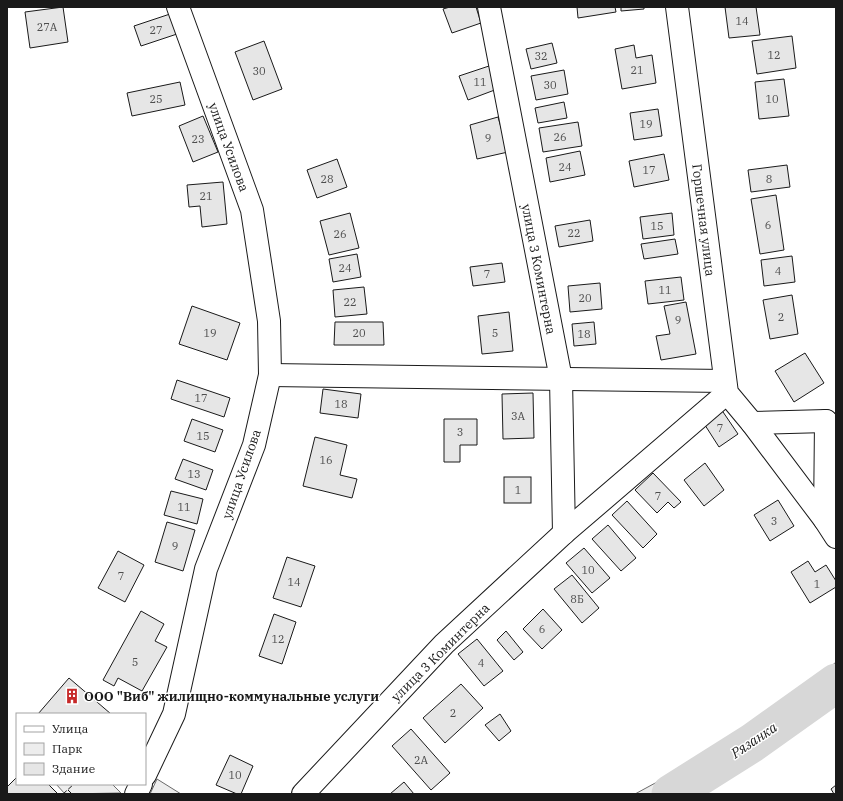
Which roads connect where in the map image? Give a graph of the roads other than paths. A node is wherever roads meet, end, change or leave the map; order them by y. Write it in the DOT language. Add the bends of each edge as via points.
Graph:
graph roads {
  1 [pos="178,7"];
  2 [pos="489,7"];
  3 [pos="677,7"];
  4 [pos="270,375"];
  5 [pos="561,379"];
  6 [pos="726,387"];
  7 [pos="831,416"];
  8 [pos="752,423"];
  9 [pos="831,528"];
  10 [pos="564,533"];
  11 [pos="146,773"];
  12 [pos="140,785"];
  13 [pos="136,794"];
  14 [pos="303,794"];
  1 -- 4 [label="street, улица Усилова" via="252,210 269,321"];
  2 -- 5 [label="street, улица 3 Коминтерна"];
  3 -- 6 [label="street, Горшечная улица"];
  4 -- 5 [label="street"];
  4 -- 11 [label="street, улица Усилова" via="254,445 206,569 174,714"];
  5 -- 6 [label="street"];
  5 -- 10 [label="street, улица 3 Коминтерна"];
  6 -- 8 [label="street"];
  6 -- 10 [label="street, улица 3 Коминтерна"];
  7 -- 8 [label="street"];
  7 -- 9 [label="street"];
  8 -- 9 [label="street"];
  10 -- 14 [label="street, улица 3 Коминтерна" via="444,644"];
  12 -- 13 [label="street"];
}
